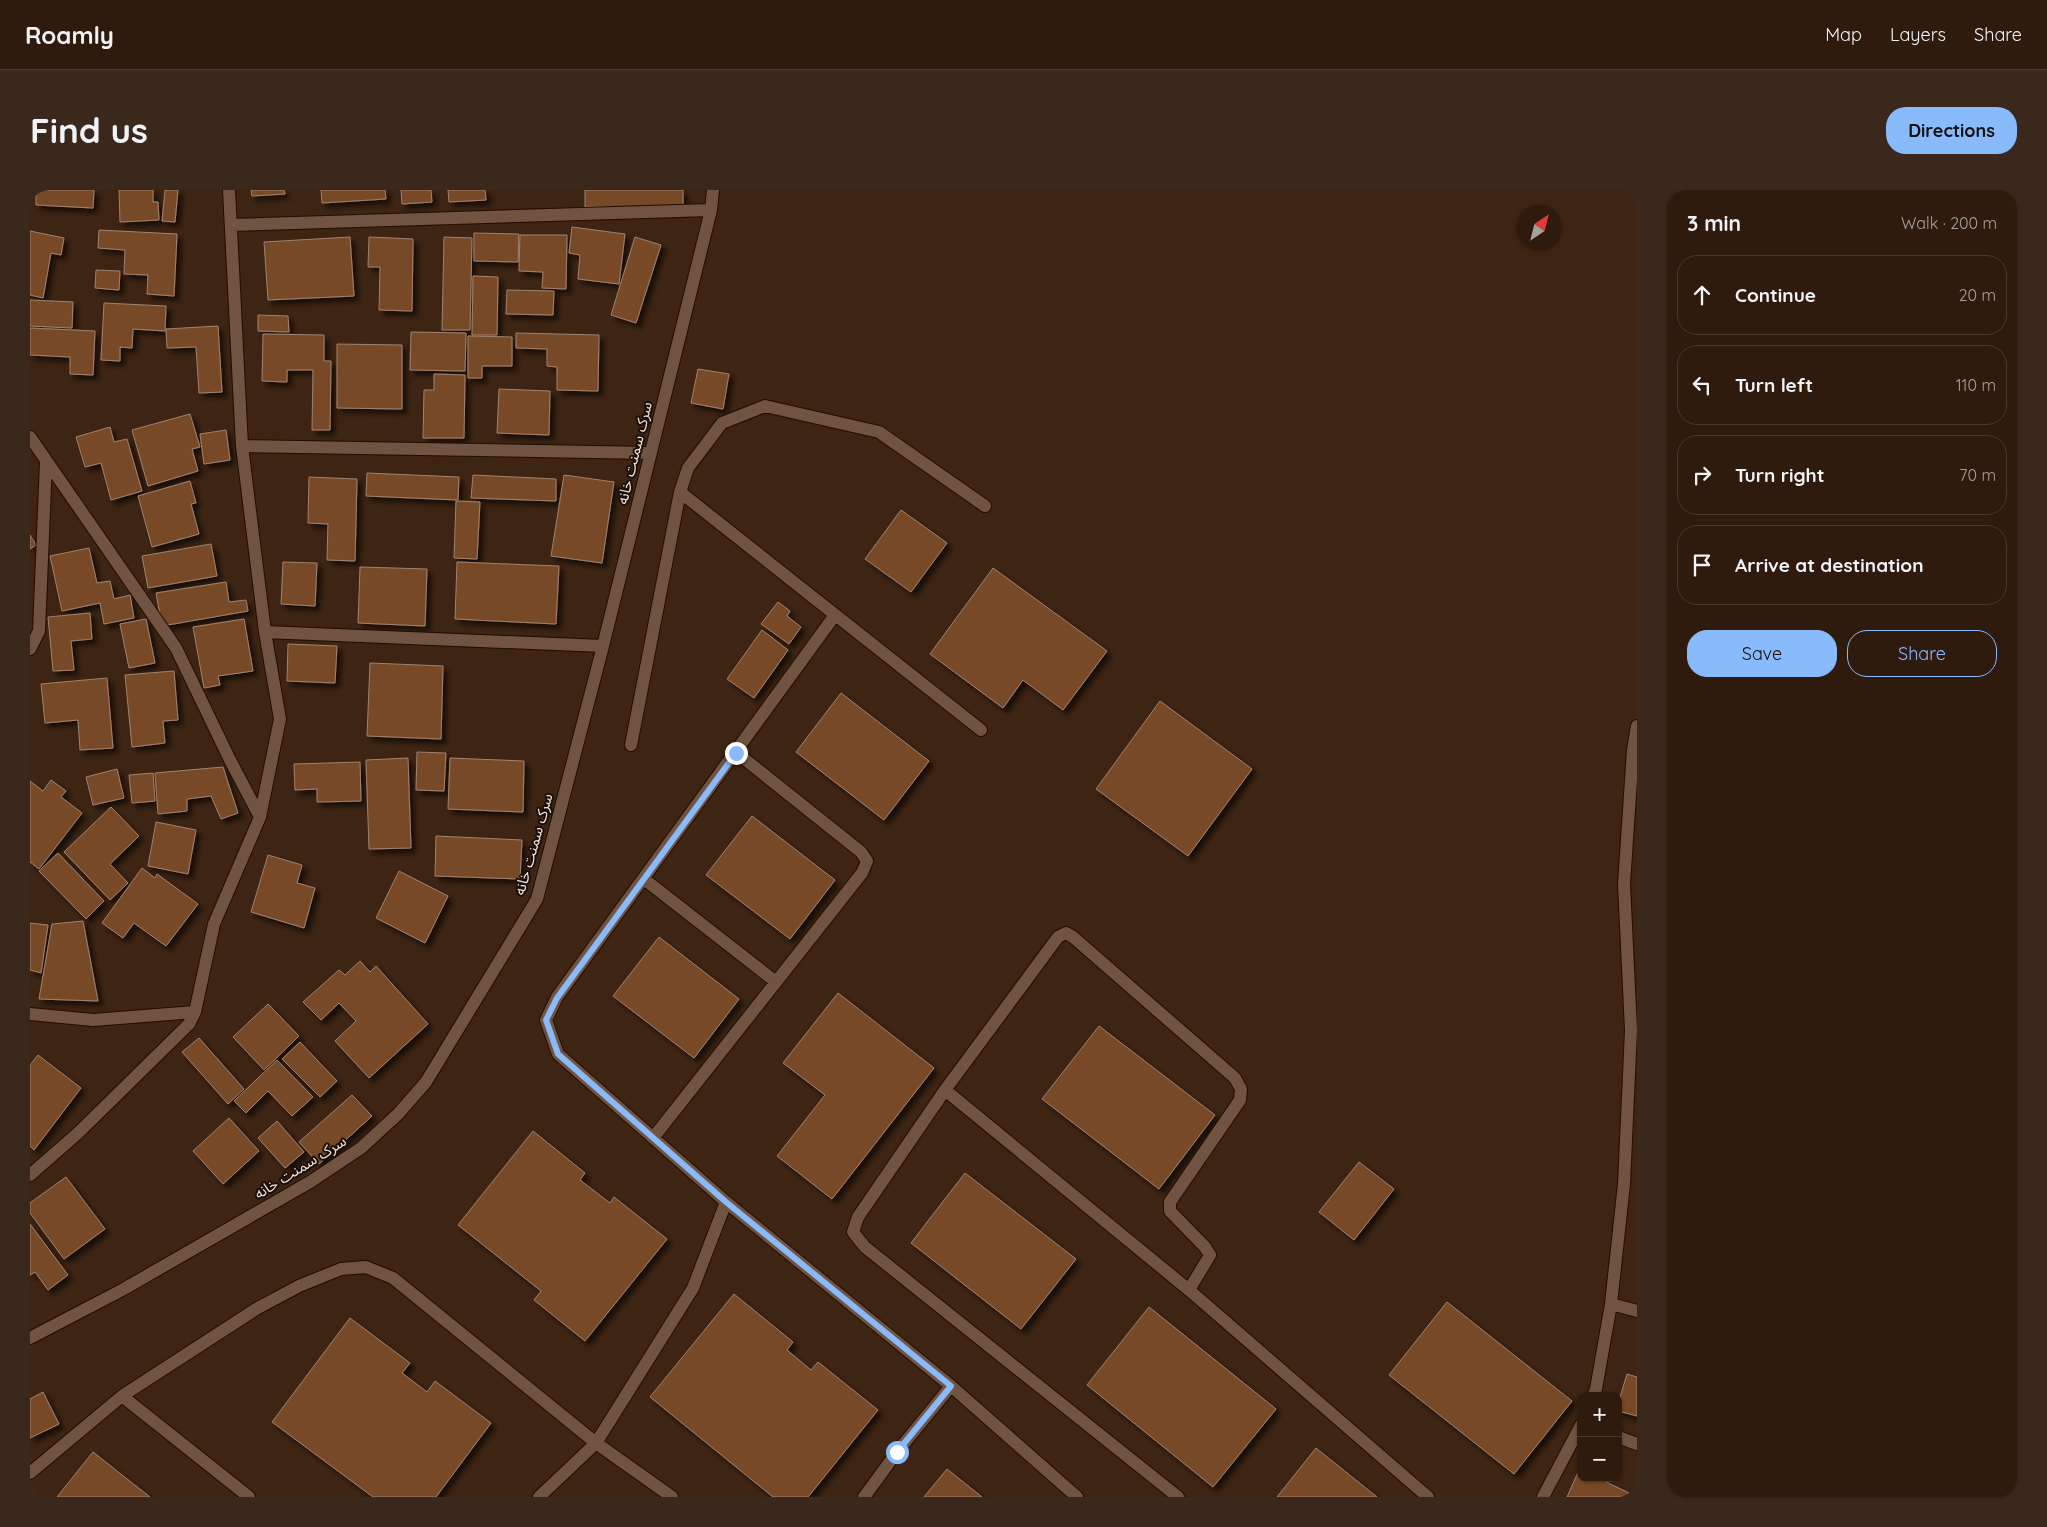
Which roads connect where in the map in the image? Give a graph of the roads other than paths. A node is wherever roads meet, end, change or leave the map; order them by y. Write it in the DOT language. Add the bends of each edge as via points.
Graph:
graph roads {
  1 [pos="229,190"];
  2 [pos="713,190"];
  3 [pos="711,210"];
  4 [pos="231,224"];
  5 [pos="30,437"];
  6 [pos="242,446"];
  7 [pos="650,453"];
  8 [pos="46,462"];
  9 [pos="680,492"];
  10 [pos="985,506"];
  11 [pos="835,615"];
  12 [pos="264,632"];
  13 [pos="603,646"];
  14 [pos="30,649"];
  15 [pos="1637,726"];
  16 [pos="981,730"];
  17 [pos="631,745"];
  18 [pos="736,753"];
  19 [pos="260,817"];
  20 [pos="644,879"];
  21 [pos="776,982"];
  22 [pos="195,1012"];
  23 [pos="30,1014"];
  24 [pos="1633,1062"];
  25 [pos="945,1090"];
  26 [pos="653,1138"];
  27 [pos="30,1175"];
  28 [pos="726,1202"];
  29 [pos="1189,1290"];
  30 [pos="1611,1304"];
  31 [pos="1637,1311"];
  32 [pos="30,1338"];
  33 [pos="951,1386"];
  34 [pos="1595,1392"];
  35 [pos="122,1396"];
  36 [pos="1577,1433"];
  37 [pos="1622,1439"];
  38 [pos="596,1443"];
  39 [pos="1637,1444"];
  40 [pos="30,1473"];
  41 [pos="249,1497"];
  42 [pos="538,1497"];
  43 [pos="672,1497"];
  44 [pos="864,1497"];
  45 [pos="1077,1497"];
  46 [pos="1178,1497"];
  47 [pos="1428,1497"];
  48 [pos="1543,1497"];
  1 -- 4 [label="street"];
  2 -- 3 [label="street, سرک سمنت خانه"];
  3 -- 4 [label="street"];
  3 -- 7 [label="street, سرک سمنت خانه"];
  4 -- 6 [label="street"];
  5 -- 8 [label="street"];
  6 -- 7 [label="street"];
  6 -- 12 [label="street"];
  7 -- 13 [label="street, سرک سمنت خانه"];
  8 -- 14 [label="street" via="39,631"];
  8 -- 19 [label="street" via="176,648"];
  9 -- 10 [label="street" via="688,468 722,423 765,406 879,432"];
  9 -- 11 [label="street"];
  9 -- 17 [label="street"];
  11 -- 16 [label="street"];
  11 -- 18 [label="street"];
  12 -- 13 [label="street"];
  12 -- 19 [label="street" via="280,719"];
  13 -- 32 [label="street, سرک سمنت خانه" via="537,899 426,1082 398,1114 361,1148 317,1177 122,1290"];
  15 -- 24 [label="street" via="1624,884"];
  18 -- 20 [label="street"];
  18 -- 21 [label="street" via="861,852 867,861 862,873"];
  19 -- 22 [label="street" via="214,924"];
  20 -- 21 [label="street"];
  20 -- 26 [label="street" via="557,998 546,1020 558,1054"];
  21 -- 26 [label="street"];
  22 -- 23 [label="street" via="93,1020"];
  22 -- 27 [label="street" via="189,1024 78,1133"];
  24 -- 30 [label="street"];
  25 -- 29 [label="street"];
  25 -- 29 [label="street" via="1058,937 1066,933 1073,937 1235,1078 1241,1088 1240,1100 1170,1202 1170,1211 1210,1255"];
  25 -- 46 [label="street" via="858,1217 853,1232 865,1246"];
  26 -- 28 [label="street"];
  28 -- 33 [label="street"];
  28 -- 38 [label="street" via="693,1288"];
  29 -- 47 [label="street"];
  30 -- 31 [label="street"];
  30 -- 34 [label="street"];
  33 -- 44 [label="street"];
  33 -- 45 [label="street"];
  35 -- 38 [label="street" via="256,1309 299,1286 341,1269 366,1267 393,1278"];
  35 -- 40 [label="street"];
  35 -- 41 [label="street"];
  36 -- 48 [label="street"];
  37 -- 39 [label="street"];
  38 -- 42 [label="street"];
  38 -- 43 [label="street"];
}
